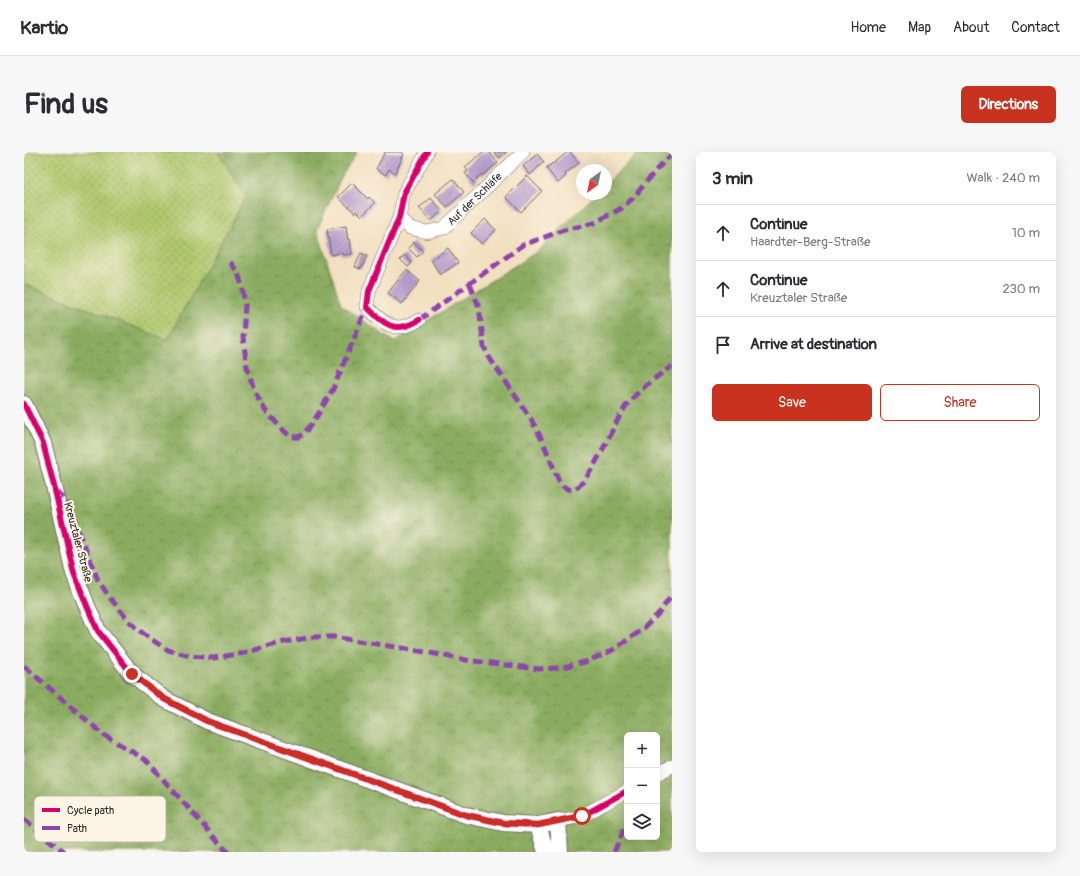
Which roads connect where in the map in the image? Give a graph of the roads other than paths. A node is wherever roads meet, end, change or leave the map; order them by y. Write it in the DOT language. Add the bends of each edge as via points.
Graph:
graph roads {
  1 [pos="427,152"];
  2 [pos="523,152"];
  3 [pos="399,218"];
  4 [pos="419,320"];
  5 [pos="24,404"];
  6 [pos="672,766"];
  7 [pos="660,772"];
  8 [pos="624,793"];
  9 [pos="558,821"];
  10 [pos="538,825"];
  11 [pos="546,852"];
  12 [pos="560,852"];
  1 -- 3 [label="street" via="404,194"];
  2 -- 3 [label="street, Auf der Schläfe" via="444,228 427,232 410,228"];
  3 -- 4 [label="street" via="369,291 367,307 387,324 396,327 404,328"];
  5 -- 10 [label="street, Kreuztaler Straße" via="43,443 74,573 87,606 98,631 132,674 164,698 207,721 466,815 503,823"];
  6 -- 7 [label="street"];
  8 -- 9 [label="street" via="582,816"];
  9 -- 10 [label="street, Kreuztaler Straße"];
  9 -- 12 [label="street"];
  10 -- 11 [label="street"];
}
